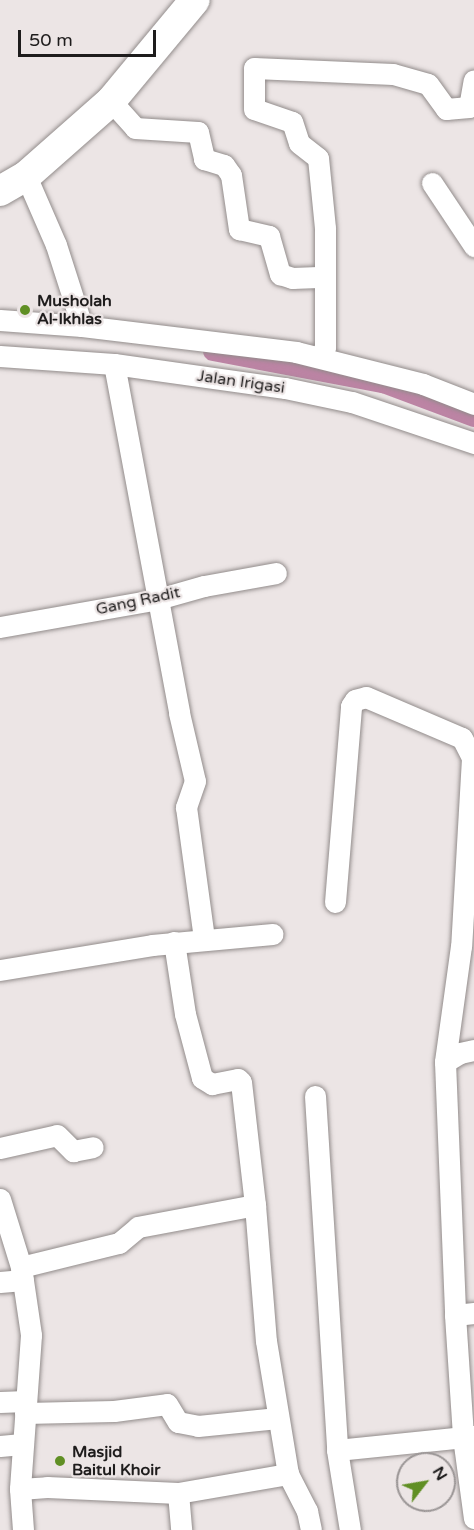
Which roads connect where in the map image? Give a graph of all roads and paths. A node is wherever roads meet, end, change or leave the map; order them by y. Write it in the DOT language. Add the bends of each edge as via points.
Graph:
graph roads {
  1 [pos="195,0"];
  2 [pos="474,80"];
  3 [pos="111,101"];
  4 [pos="26,176"];
  5 [pos="432,183"];
  6 [pos="0,191"];
  7 [pos="474,246"];
  8 [pos="325,277"];
  9 [pos="0,320"];
  10 [pos="82,326"];
  11 [pos="0,356"];
  12 [pos="320,357"];
  13 [pos="114,364"];
  14 [pos="474,404"];
  15 [pos="474,443"];
  16 [pos="276,573"];
  17 [pos="158,599"];
  18 [pos="0,627"];
  19 [pos="335,902"];
  20 [pos="273,934"];
  21 [pos="204,939"];
  22 [pos="174,942"];
  23 [pos="0,970"];
  24 [pos="474,1050"];
  25 [pos="445,1062"];
  26 [pos="315,1096"];
  27 [pos="93,1147"];
  28 [pos="0,1148"];
  29 [pos="0,1200"];
  30 [pos="255,1205"];
  31 [pos="22,1274"];
  32 [pos="0,1282"];
  33 [pos="464,1314"];
  34 [pos="0,1402"];
  35 [pos="25,1407"];
  36 [pos="278,1418"];
  37 [pos="469,1437"];
  38 [pos="22,1444"];
  39 [pos="0,1446"];
  40 [pos="337,1450"];
  41 [pos="288,1474"];
  42 [pos="20,1489"];
  43 [pos="178,1493"];
  44 [pos="474,1518"];
  45 [pos="23,1530"];
  46 [pos="181,1530"];
  47 [pos="311,1530"];
  48 [pos="350,1530"];
  1 -- 3 [label="main road"];
  2 -- 8 [label="street" via="469,107 446,109 428,84 393,74 254,68 254,109 292,122 299,143 318,158"];
  3 -- 4 [label="main road"];
  3 -- 8 [label="street" via="135,128 198,132 204,159 224,165 231,175 239,229 269,237 280,274 292,278"];
  4 -- 6 [label="main road"];
  4 -- 10 [label="street" via="56,245"];
  5 -- 7 [label="street"];
  8 -- 12 [label="street" via="325,347"];
  9 -- 10 [label="street"];
  10 -- 12 [label="street"];
  11 -- 13 [label="street, Jalan Irigasi"];
  12 -- 14 [label="street" via="423,384"];
  13 -- 15 [label="street, Jalan Irigasi" via="285,388 352,402"];
  13 -- 17 [label="street"];
  16 -- 17 [label="street, Gang Radit"];
  17 -- 18 [label="street, Gang Radit"];
  17 -- 21 [label="street" via="195,781 186,807"];
  19 -- 25 [label="street" via="351,706 355,700 366,697 462,738 472,758 461,945"];
  20 -- 21 [label="street"];
  21 -- 22 [label="street"];
  22 -- 23 [label="street"];
  22 -- 30 [label="street" via="184,1006 202,1078 212,1084 238,1078 242,1082"];
  24 -- 25 [label="street"];
  25 -- 33 [label="street"];
  26 -- 40 [label="street"];
  27 -- 28 [label="street" via="73,1151 57,1135"];
  29 -- 31 [label="street"];
  30 -- 31 [label="street" via="138,1227 118,1244"];
  30 -- 36 [label="street" via="266,1341"];
  31 -- 32 [label="street"];
  31 -- 35 [label="street" via="31,1335"];
  33 -- 37 [label="street"];
  34 -- 35 [label="street"];
  35 -- 36 [label="street" via="114,1410 166,1404 178,1422 198,1426"];
  35 -- 38 [label="street"];
  36 -- 41 [label="street"];
  37 -- 40 [label="street"];
  37 -- 44 [label="street"];
  38 -- 39 [label="street"];
  38 -- 42 [label="street"];
  40 -- 48 [label="street"];
  41 -- 43 [label="street"];
  41 -- 47 [label="street" via="307,1511"];
  42 -- 43 [label="street"];
  42 -- 45 [label="street"];
  43 -- 46 [label="street"];
}
